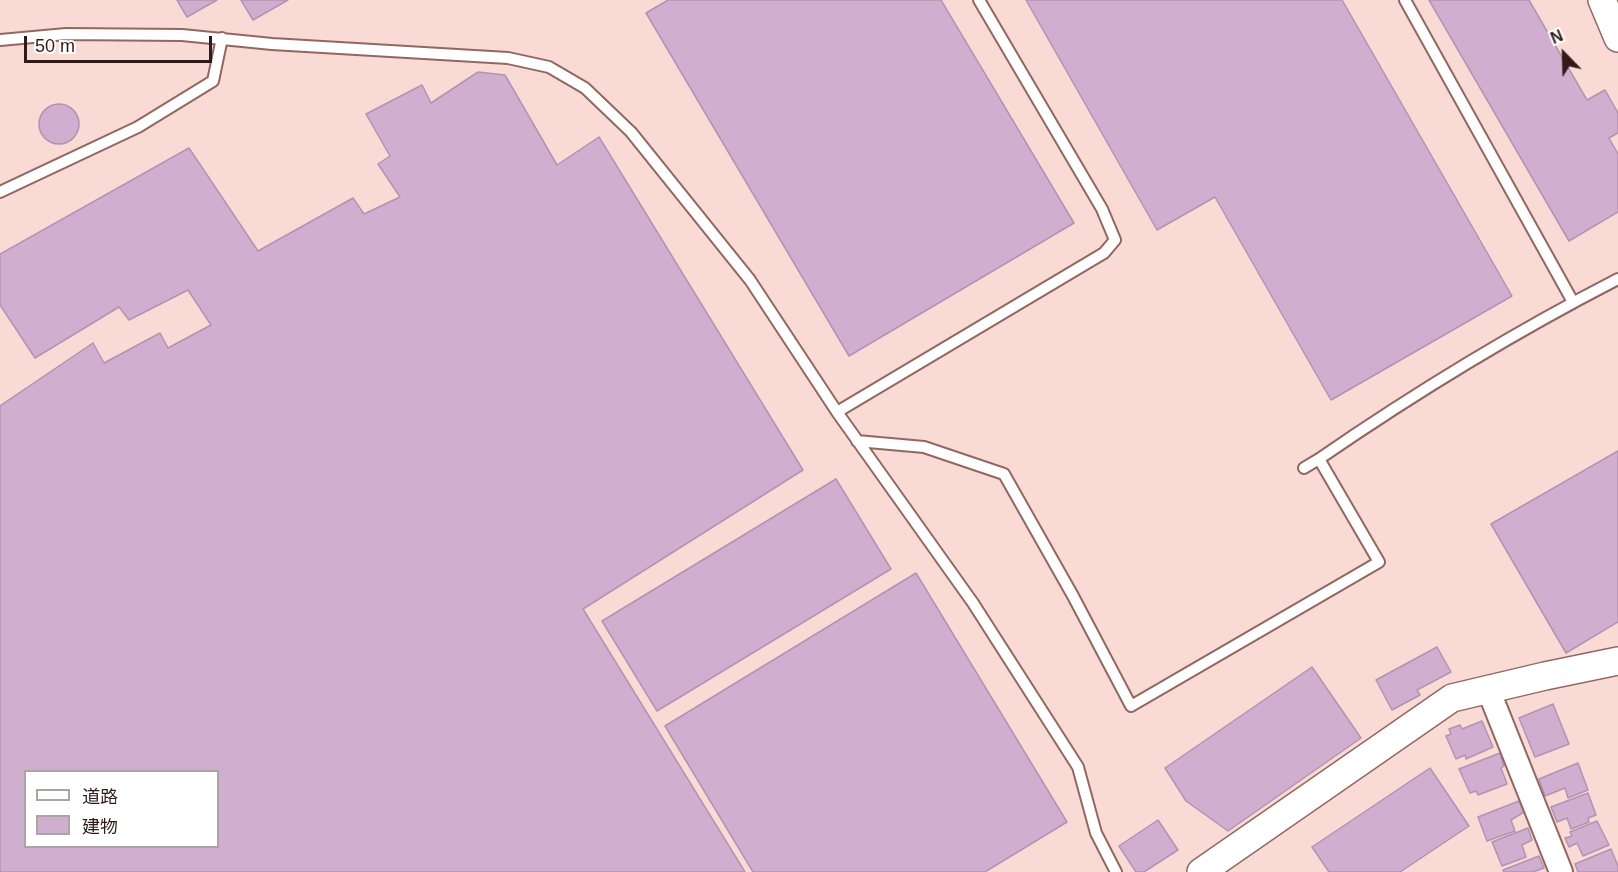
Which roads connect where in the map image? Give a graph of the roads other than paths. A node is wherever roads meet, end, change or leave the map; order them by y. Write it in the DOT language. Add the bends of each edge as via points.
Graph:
graph roads {
  1 [pos="979,0"];
  2 [pos="1404,0"];
  3 [pos="1602,0"];
  4 [pos="1618,38"];
  5 [pos="222,39"];
  6 [pos="0,40"];
  7 [pos="0,192"];
  8 [pos="1618,279"];
  9 [pos="1573,302"];
  10 [pos="837,412"];
  11 [pos="858,441"];
  12 [pos="1319,459"];
  13 [pos="1304,468"];
  14 [pos="1618,661"];
  15 [pos="1488,689"];
  16 [pos="1116,872"];
  17 [pos="1201,872"];
  18 [pos="1561,872"];
  1 -- 10 [label="lane" via="1102,209 1115,240 1104,253"];
  2 -- 9 [label="lane"];
  3 -- 4 [label="street"];
  5 -- 6 [label="lane" via="66,34"];
  5 -- 7 [label="lane" via="213,81 138,127"];
  5 -- 10 [label="lane" via="508,58 549,67 585,88 632,132 750,280"];
  8 -- 9 [label="lane"];
  9 -- 12 [label="lane" via="1390,410"];
  10 -- 11 [label="lane"];
  11 -- 12 [label="lane" via="924,447 1004,474 1131,706 1379,562"];
  11 -- 16 [label="lane" via="973,603 1078,767 1096,833"];
  12 -- 13 [label="lane"];
  14 -- 15 [label="street"];
  15 -- 17 [label="street" via="1452,698"];
  15 -- 18 [label="street"];
}
